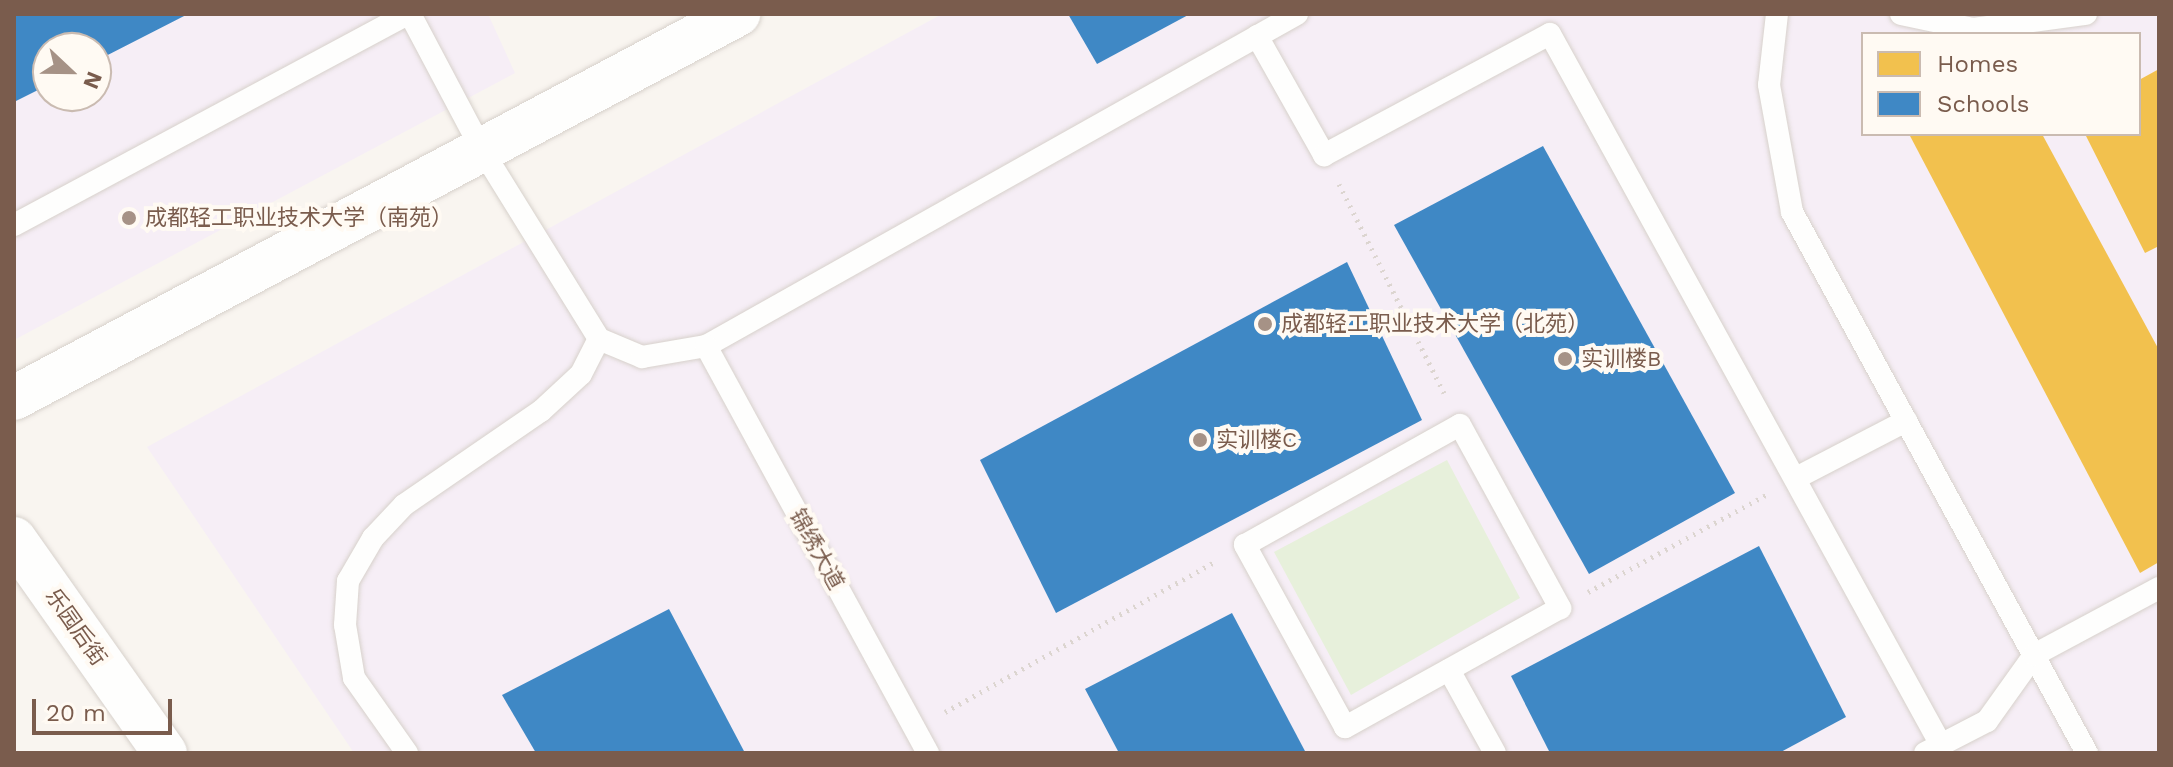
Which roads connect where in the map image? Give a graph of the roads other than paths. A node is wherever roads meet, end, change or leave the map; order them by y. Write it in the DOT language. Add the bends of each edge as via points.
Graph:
graph roads {
  1 [pos="408,14"];
  2 [pos="738,14"];
  3 [pos="1297,14"];
  4 [pos="1777,14"];
  5 [pos="1901,14"];
  6 [pos="2086,14"];
  7 [pos="1257,36"];
  8 [pos="482,150"];
  9 [pos="14,225"];
  10 [pos="599,339"];
  11 [pos="706,346"];
  12 [pos="14,398"];
  13 [pos="1906,421"];
  14 [pos="1798,477"];
  15 [pos="14,539"];
  16 [pos="2159,588"];
  17 [pos="2034,655"];
  18 [pos="1449,670"];
  19 [pos="1933,749"];
  20 [pos="165,753"];
  21 [pos="407,753"];
  22 [pos="928,753"];
  23 [pos="1495,753"];
  24 [pos="2087,753"];
  1 -- 8 [label="lane"];
  1 -- 9 [label="lane"];
  2 -- 8 [label="street"];
  3 -- 7 [label="lane"];
  4 -- 13 [label="lane" via="1769,85 1792,212"];
  5 -- 6 [label="lane" via="1973,29"];
  7 -- 11 [label="lane"];
  7 -- 14 [label="lane" via="1324,155 1550,34"];
  8 -- 10 [label="lane"];
  8 -- 12 [label="street"];
  10 -- 11 [label="lane" via="642,357"];
  10 -- 21 [label="lane" via="581,374 541,411 404,505 373,538 348,581 345,625 354,678"];
  11 -- 22 [label="lane, 锦绣大道"];
  13 -- 14 [label="lane"];
  13 -- 17 [label="lane"];
  14 -- 19 [label="lane"];
  15 -- 20 [label="street, 乐园后街"];
  16 -- 17 [label="lane"];
  17 -- 19 [label="lane" via="1987,721"];
  17 -- 24 [label="lane"];
  18 -- 18 [label="lane" via="1345,727 1245,545 1460,425 1560,608"];
  18 -- 23 [label="lane"];
}
